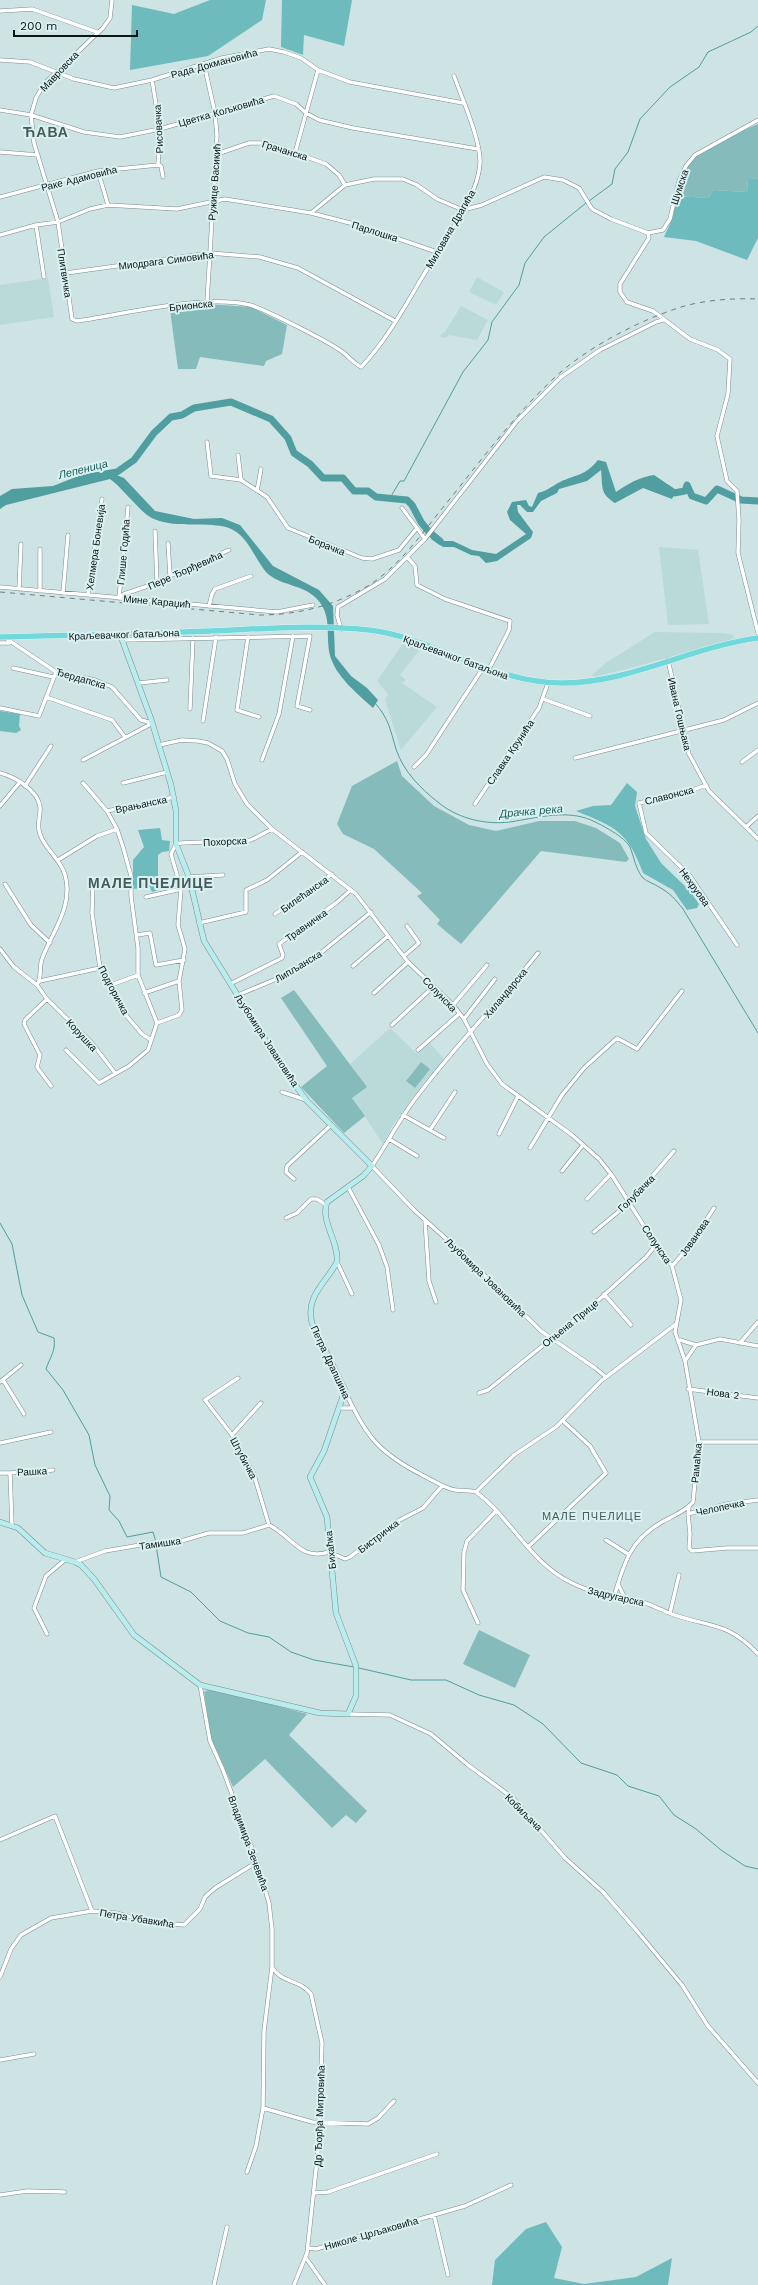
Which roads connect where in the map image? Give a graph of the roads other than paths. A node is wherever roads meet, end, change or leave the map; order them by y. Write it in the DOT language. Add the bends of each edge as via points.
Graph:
graph roads {
  1 [pos="112,0"];
  2 [pos="0,11"];
  3 [pos="97,32"];
  4 [pos="0,60"];
  5 [pos="204,64"];
  6 [pos="318,70"];
  7 [pos="56,72"];
  8 [pos="454,76"];
  9 [pos="152,80"];
  10 [pos="463,103"];
  11 [pos="0,110"];
  12 [pos="215,113"];
  13 [pos="306,113"];
  14 [pos="31,115"];
  15 [pos="758,120"];
  16 [pos="160,129"];
  17 [pos="478,149"];
  18 [pos="0,152"];
  19 [pos="295,152"];
  20 [pos="216,154"];
  21 [pos="38,155"];
  22 [pos="158,165"];
  23 [pos="98,171"];
  24 [pos="163,176"];
  25 [pos="48,185"];
  26 [pos="345,185"];
  27 [pos="0,198"];
  28 [pos="213,200"];
  29 [pos="108,205"];
  30 [pos="463,210"];
  31 [pos="312,213"];
  32 [pos="58,222"];
  33 [pos="36,225"];
  34 [pos="648,233"];
  35 [pos="0,235"];
  36 [pos="437,252"];
  37 [pos="210,253"];
  38 [pos="66,273"];
  39 [pos="44,277"];
  40 [pos="207,302"];
  41 [pos="663,320"];
  42 [pos="77,321"];
  43 [pos="395,321"];
  44 [pos="361,366"];
  45 [pos="207,442"];
  46 [pos="238,455"];
  47 [pos="260,469"];
  48 [pos="242,480"];
  49 [pos="257,491"];
  50 [pos="102,499"];
  51 [pos="128,507"];
  52 [pos="402,508"];
  53 [pos="417,528"];
  54 [pos="156,531"];
  55 [pos="68,535"];
  56 [pos="425,539"];
  57 [pos="21,544"];
  58 [pos="168,544"];
  59 [pos="40,550"];
  60 [pos="229,550"];
  61 [pos="407,557"];
  62 [pos="170,575"];
  63 [pos="251,576"];
  64 [pos="158,582"];
  65 [pos="0,587"];
  66 [pos="19,589"];
  67 [pos="40,591"];
  68 [pos="63,593"];
  69 [pos="88,594"];
  70 [pos="119,598"];
  71 [pos="313,605"];
  72 [pos="209,606"];
  73 [pos="340,629"];
  74 [pos="758,633"];
  75 [pos="293,636"];
  76 [pos="2,637"];
  77 [pos="121,637"];
  78 [pos="216,637"];
  79 [pos="248,637"];
  80 [pos="758,637"];
  81 [pos="193,638"];
  82 [pos="0,643"];
  83 [pos="11,643"];
  84 [pos="668,660"];
  85 [pos="13,668"];
  86 [pos="485,669"];
  87 [pos="56,672"];
  88 [pos="53,677"];
  89 [pos="167,680"];
  90 [pos="548,682"];
  91 [pos="139,683"];
  92 [pos="46,697"];
  93 [pos="543,699"];
  94 [pos="758,702"];
  95 [pos="0,708"];
  96 [pos="190,709"];
  97 [pos="310,710"];
  98 [pos="590,716"];
  99 [pos="259,717"];
  100 [pos="203,721"];
  101 [pos="152,723"];
  102 [pos="685,731"];
  103 [pos="125,737"];
  104 [pos="158,745"];
  105 [pos="50,746"];
  106 [pos="758,750"];
  107 [pos="575,758"];
  108 [pos="83,760"];
  109 [pos="262,760"];
  110 [pos="742,762"];
  111 [pos="414,768"];
  112 [pos="167,772"];
  113 [pos="0,773"];
  114 [pos="20,782"];
  115 [pos="83,783"];
  116 [pos="122,783"];
  117 [pos="706,785"];
  118 [pos="25,786"];
  119 [pos="174,797"];
  120 [pos="475,804"];
  121 [pos="0,806"];
  122 [pos="107,811"];
  123 [pos="758,816"];
  124 [pos="746,827"];
  125 [pos="117,829"];
  126 [pos="272,829"];
  127 [pos="646,834"];
  128 [pos="758,839"];
  129 [pos="176,844"];
  130 [pos="302,852"];
  131 [pos="58,860"];
  132 [pos="332,874"];
  133 [pos="223,875"];
  134 [pos="189,877"];
  135 [pos="93,883"];
  136 [pos="5,884"];
  137 [pos="181,889"];
  138 [pos="351,890"];
  139 [pos="146,897"];
  140 [pos="371,912"];
  141 [pos="275,914"];
  142 [pos="199,923"];
  143 [pos="407,926"];
  144 [pos="136,935"];
  145 [pos="388,936"];
  146 [pos="50,944"];
  147 [pos="738,945"];
  148 [pos="0,949"];
  149 [pos="538,953"];
  150 [pos="404,956"];
  151 [pos="184,960"];
  152 [pos="408,962"];
  153 [pos="487,965"];
  154 [pos="352,966"];
  155 [pos="100,968"];
  156 [pos="138,975"];
  157 [pos="496,979"];
  158 [pos="40,981"];
  159 [pos="179,981"];
  160 [pos="232,983"];
  161 [pos="37,985"];
  162 [pos="111,985"];
  163 [pos="434,987"];
  164 [pos="682,992"];
  165 [pos="144,993"];
  166 [pos="374,994"];
  167 [pos="238,995"];
  168 [pos="47,999"];
  169 [pos="453,1005"];
  170 [pos="460,1014"];
  171 [pos="464,1019"];
  172 [pos="157,1023"];
  173 [pos="392,1025"];
  174 [pos="471,1032"];
  175 [pos="151,1040"];
  176 [pos="66,1050"];
  177 [pos="418,1050"];
  178 [pos="115,1072"];
  179 [pos="51,1086"];
  180 [pos="297,1086"];
  181 [pos="282,1092"];
  182 [pos="455,1092"];
  183 [pos="293,1096"];
  184 [pos="518,1096"];
  185 [pos="307,1100"];
  186 [pos="403,1115"];
  187 [pos="548,1118"];
  188 [pos="331,1125"];
  189 [pos="430,1130"];
  190 [pos="499,1134"];
  191 [pos="444,1138"];
  192 [pos="389,1139"];
  193 [pos="582,1145"];
  194 [pos="530,1148"];
  195 [pos="674,1151"];
  196 [pos="417,1156"];
  197 [pos="372,1166"];
  198 [pos="562,1171"];
  199 [pos="611,1174"];
  200 [pos="294,1179"];
  201 [pos="348,1187"];
  202 [pos="587,1198"];
  203 [pos="630,1202"];
  204 [pos="326,1204"];
  205 [pos="714,1208"];
  206 [pos="286,1218"];
  207 [pos="425,1220"];
  208 [pos="594,1232"];
  209 [pos="656,1245"];
  210 [pos="337,1262"];
  211 [pos="672,1266"];
  212 [pos="352,1294"];
  213 [pos="604,1294"];
  214 [pos="436,1302"];
  215 [pos="393,1310"];
  216 [pos="758,1322"];
  217 [pos="677,1323"];
  218 [pos="631,1325"];
  219 [pos="551,1338"];
  220 [pos="680,1340"];
  221 [pos="740,1343"];
  222 [pos="696,1345"];
  223 [pos="758,1346"];
  224 [pos="686,1361"];
  225 [pos="21,1365"];
  226 [pos="606,1377"];
  227 [pos="238,1378"];
  228 [pos="1,1381"];
  229 [pos="688,1389"];
  230 [pos="345,1390"];
  231 [pos="478,1393"];
  232 [pos="758,1398"];
  233 [pos="261,1403"];
  234 [pos="339,1408"];
  235 [pos="353,1408"];
  236 [pos="24,1414"];
  237 [pos="562,1421"];
  238 [pos="51,1432"];
  239 [pos="232,1435"];
  240 [pos="699,1442"];
  241 [pos="758,1442"];
  242 [pos="0,1443"];
  243 [pos="53,1470"];
  244 [pos="10,1472"];
  245 [pos="0,1473"];
  246 [pos="442,1486"];
  247 [pos="476,1492"];
  248 [pos="758,1500"];
  249 [pos="689,1507"];
  250 [pos="496,1512"];
  251 [pos="688,1514"];
  252 [pos="0,1522"];
  253 [pos="12,1525"];
  254 [pos="269,1525"];
  255 [pos="606,1540"];
  256 [pos="528,1547"];
  257 [pos="758,1548"];
  258 [pos="329,1552"];
  259 [pos="628,1554"];
  260 [pos="66,1559"];
  261 [pos="75,1562"];
  262 [pos="679,1575"];
  263 [pos="618,1584"];
  264 [pos="614,1596"];
  265 [pos="625,1598"];
  266 [pos="670,1613"];
  267 [pos="478,1623"];
  268 [pos="47,1634"];
  269 [pos="758,1654"];
  270 [pos="200,1685"];
  271 [pos="348,1714"];
  272 [pos="0,1840"];
  273 [pos="257,1862"];
  274 [pos="92,1911"];
  275 [pos="272,1967"];
  276 [pos="0,1977"];
  277 [pos="34,2054"];
  278 [pos="0,2060"];
  279 [pos="758,2084"];
  280 [pos="394,2101"];
  281 [pos="263,2108"];
  282 [pos="319,2123"];
  283 [pos="437,2154"];
  284 [pos="247,2172"];
  285 [pos="511,2185"];
  286 [pos="65,2192"];
  287 [pos="314,2193"];
  288 [pos="0,2195"];
  289 [pos="434,2215"];
  290 [pos="228,2227"];
  291 [pos="308,2248"];
  292 [pos="306,2258"];
  293 [pos="448,2275"];
  294 [pos="214,2285"];
  295 [pos="294,2285"];
  296 [pos="325,2285"];
  1 -- 3 [label="street, Мавровска" via="110,18"];
  2 -- 3 [label="street" via="32,9"];
  3 -- 7 [label="street, Мавровска"];
  4 -- 7 [label="street, Рада Докмановића" via="30,62"];
  5 -- 6 [label="street, Рада Докмановића" via="269,49 301,58"];
  5 -- 9 [label="street, Рада Докмановића"];
  5 -- 12 [label="street, Ружице Васикић"];
  6 -- 10 [label="street, Рада Докмановића" via="366,86"];
  6 -- 13 [label="street"];
  7 -- 9 [label="street, Рада Докмановића" via="114,88"];
  7 -- 14 [label="street, Мавровска" via="40,90"];
  8 -- 10 [label="street, Милована Драгића"];
  9 -- 16 [label="street, Рисовачка"];
  10 -- 17 [label="street, Милована Драгића"];
  11 -- 14 [label="street, Цветка Кољковића"];
  12 -- 13 [label="street, Цветка Кољковића" via="274,96 296,104"];
  12 -- 16 [label="street, Цветка Кољковића"];
  12 -- 20 [label="street, Ружице Васикић"];
  13 -- 17 [label="street, Цветка Кољковића" via="319,120 353,128"];
  13 -- 19 [label="street"];
  14 -- 16 [label="street, Цветка Кољковића" via="84,132 108,136 132,136"];
  14 -- 21 [label="street, Мавровска" via="31,129"];
  15 -- 34 [label="street, Шумска" via="696,155 686,166 679,181 670,219 663,230"];
  16 -- 22 [label="street, Рисовачка"];
  17 -- 30 [label="street, Милована Драгића" via="480,163 475,184"];
  18 -- 21 [label="street"];
  19 -- 20 [label="street, Грачанска" via="258,142"];
  19 -- 26 [label="street, Грачанска" via="326,164 339,175"];
  20 -- 28 [label="street, Ружице Васикић"];
  21 -- 25 [label="street, Мавровска"];
  22 -- 23 [label="street, Раке Адамовића"];
  22 -- 24 [label="street, Рисовачка" via="161,166"];
  23 -- 25 [label="street, Раке Адамовића"];
  23 -- 29 [label="street"];
  25 -- 27 [label="street, Раке Адамовића"];
  25 -- 32 [label="street, Мавровска"];
  26 -- 30 [label="street" via="374,179 403,179 437,199"];
  26 -- 31 [label="street"];
  28 -- 29 [label="street, Парлошка" via="177,209"];
  28 -- 31 [label="street, Парлошка" via="236,200"];
  28 -- 37 [label="street, Ружице Васикић"];
  29 -- 32 [label="street, Парлошка" via="90,209"];
  30 -- 34 [label="street" via="482,206 544,177 563,180 579,188 592,209"];
  30 -- 36 [label="street, Милована Драгића"];
  31 -- 36 [label="street, Парлошка" via="358,225"];
  32 -- 33 [label="street, Парлошка"];
  32 -- 38 [label="street, Плитвичка"];
  33 -- 35 [label="street, Парлошка"];
  33 -- 39 [label="street"];
  34 -- 41 [label="street" via="649,238 620,284 620,292 627,302 653,311"];
  36 -- 43 [label="street, Милована Драгића"];
  37 -- 38 [label="street, Миодрага Симовића"];
  37 -- 40 [label="street, Ружице Васикић"];
  37 -- 43 [label="street, Миодрага Симовића" via="260,257 298,268"];
  38 -- 42 [label="street, Плитвичка" via="72,320"];
  40 -- 42 [label="street, Брионска"];
  40 -- 44 [label="street, Брионска" via="250,305 325,342 344,354 351,362"];
  41 -- 56 [label="street" via="600,350 560,377 517,421"];
  41 -- 74 [label="street" via="730,359 728,394 717,436 727,480 737,491 738,553"];
  43 -- 44 [label="street, Милована Драгића" via="374,353"];
  45 -- 48 [label="street, Борачка" via="211,476"];
  46 -- 48 [label="street"];
  47 -- 49 [label="street"];
  48 -- 49 [label="street, Борачка"];
  49 -- 53 [label="street, Борачка" via="267,497 288,528 362,558 372,559 399,550"];
  50 -- 69 [label="street, Хелмера Боневија"];
  51 -- 70 [label="street, Глише Годића"];
  52 -- 53 [label="street"];
  53 -- 56 [label="street"];
  54 -- 64 [label="street"];
  55 -- 68 [label="street"];
  56 -- 61 [label="street"];
  57 -- 66 [label="street"];
  58 -- 62 [label="street"];
  59 -- 67 [label="street"];
  60 -- 62 [label="street, Пере Ђорђевића"];
  61 -- 73 [label="street" via="385,579 336,610"];
  61 -- 86 [label="street" via="415,566 416,583 420,588 510,621 509,630"];
  62 -- 64 [label="street, Пере Ђорђевића"];
  63 -- 72 [label="street" via="215,589"];
  64 -- 70 [label="street, Пере Ђорђевића"];
  65 -- 66 [label="street, Мине Караџић"];
  66 -- 67 [label="street, Мине Караџић"];
  67 -- 68 [label="street, Мине Караџић"];
  68 -- 69 [label="street, Мине Караџић"];
  69 -- 70 [label="street, Мине Караџић"];
  70 -- 72 [label="street, Мине Караџић"];
  71 -- 72 [label="street, Мине Караџић" via="276,612"];
  73 -- 77 [label="main road, Краљевачког батаљона"];
  73 -- 86 [label="main road, Краљевачког батаљона" via="369,630 395,635"];
  75 -- 79 [label="street"];
  75 -- 97 [label="street" via="310,636 297,706"];
  75 -- 109 [label="street" via="279,714"];
  76 -- 77 [label="main road, Краљевачког батаљона"];
  76 -- 83 [label="street, Ђердапска"];
  77 -- 81 [label="street"];
  77 -- 91 [label="street, Љубомира Јовановића"];
  78 -- 79 [label="street"];
  78 -- 81 [label="street"];
  78 -- 100 [label="street"];
  79 -- 99 [label="street" via="237,710"];
  80 -- 84 [label="main road, Краљевачког батаљона"];
  81 -- 96 [label="street"];
  82 -- 83 [label="street"];
  83 -- 87 [label="street, Ђердапска"];
  84 -- 90 [label="main road, Краљевачког батаљона" via="610,678 584,682"];
  84 -- 102 [label="street, Ивана Гошњака"];
  85 -- 88 [label="street"];
  86 -- 90 [label="main road, Краљевачког батаљона" via="518,678"];
  86 -- 111 [label="street" via="426,755"];
  87 -- 88 [label="street"];
  87 -- 101 [label="street, Ђердапска" via="108,685 142,720"];
  88 -- 92 [label="street"];
  89 -- 91 [label="street"];
  90 -- 93 [label="street, Славка Крунића"];
  91 -- 101 [label="street, Љубомира Јовановића"];
  92 -- 95 [label="street" via="39,716"];
  92 -- 103 [label="street" via="112,720"];
  93 -- 98 [label="street"];
  93 -- 120 [label="street, Славка Крунића"];
  94 -- 102 [label="street" via="724,720"];
  101 -- 103 [label="street"];
  101 -- 104 [label="street, Љубомира Јовановића"];
  102 -- 107 [label="street"];
  102 -- 117 [label="street, Ивана Гошњака" via="689,754"];
  103 -- 108 [label="street"];
  104 -- 112 [label="street, Љубомира Јовановића"];
  104 -- 126 [label="street, Солунска" via="182,740 198,741 219,749 227,759 235,784 247,804"];
  105 -- 118 [label="street"];
  106 -- 110 [label="street"];
  112 -- 116 [label="street"];
  112 -- 119 [label="street, Љубомира Јовановића"];
  113 -- 114 [label="street"];
  114 -- 118 [label="street"];
  114 -- 121 [label="street"];
  115 -- 122 [label="street"];
  117 -- 124 [label="street, Ивана Гошњака"];
  117 -- 127 [label="street, Славонска" via="639,803"];
  118 -- 131 [label="street" via="40,805 37,822 42,840"];
  119 -- 122 [label="street, Врањанска"];
  119 -- 129 [label="street, Љубомира Јовановића"];
  122 -- 125 [label="street"];
  123 -- 124 [label="street"];
  124 -- 128 [label="street, Ивана Гошњака"];
  125 -- 131 [label="street" via="97,836"];
  125 -- 144 [label="street" via="131,876"];
  126 -- 129 [label="street, Похорска" via="251,840"];
  126 -- 130 [label="street, Солунска"];
  127 -- 147 [label="street, Нехруова" via="690,876"];
  129 -- 134 [label="street, Љубомира Јовановића"];
  129 -- 137 [label="street" via="172,857"];
  130 -- 132 [label="street, Солунска"];
  130 -- 142 [label="street" via="267,880 246,890 246,912"];
  131 -- 146 [label="street" via="66,876 66,897 58,927"];
  132 -- 138 [label="street, Солунска"];
  132 -- 141 [label="street, Билећанска"];
  133 -- 134 [label="street"];
  134 -- 142 [label="street, Љубомира Јовановића"];
  135 -- 155 [label="street, Подгоричка" via="92,914"];
  136 -- 146 [label="street" via="31,925"];
  137 -- 139 [label="street"];
  137 -- 151 [label="street" via="178,925 184,945"];
  138 -- 140 [label="street, Солунска"];
  138 -- 160 [label="street, Травничка" via="279,944 282,958"];
  140 -- 145 [label="street, Солунска"];
  140 -- 167 [label="street, Липљанска" via="317,956 281,977"];
  142 -- 160 [label="street, Љубомира Јовановића" via="206,945"];
  143 -- 150 [label="street" via="419,943"];
  144 -- 151 [label="street" via="150,933 156,965"];
  144 -- 156 [label="street"];
  145 -- 150 [label="street, Солунска"];
  145 -- 154 [label="street"];
  146 -- 158 [label="street" via="42,960"];
  148 -- 161 [label="street, Корушка" via="14,966"];
  149 -- 174 [label="street, Хиландарска"];
  150 -- 152 [label="street, Солунска"];
  151 -- 159 [label="street"];
  152 -- 163 [label="street, Солунска"];
  152 -- 166 [label="street"];
  153 -- 169 [label="street"];
  155 -- 158 [label="street"];
  155 -- 162 [label="street, Подгоричка"];
  156 -- 162 [label="street"];
  156 -- 165 [label="street"];
  157 -- 171 [label="street"];
  158 -- 161 [label="street"];
  159 -- 165 [label="street"];
  159 -- 172 [label="street" via="182,1010 179,1014"];
  160 -- 167 [label="street, Љубомира Јовановића"];
  161 -- 168 [label="street, Корушка"];
  162 -- 175 [label="street, Подгоричка" via="124,1012 142,1034"];
  163 -- 169 [label="street, Солунска"];
  163 -- 173 [label="street"];
  164 -- 187 [label="street" via="637,1049 616,1038 584,1068 562,1095"];
  165 -- 172 [label="street"];
  167 -- 180 [label="street, Љубомира Јовановића" via="282,1067"];
  168 -- 178 [label="street, Корушка" via="92,1043"];
  168 -- 179 [label="street" via="24,1024 40,1055 37,1067"];
  169 -- 170 [label="street, Солунска"];
  170 -- 171 [label="street, Солунска"];
  170 -- 177 [label="street"];
  171 -- 174 [label="street, Солунска"];
  172 -- 175 [label="street"];
  174 -- 184 [label="street, Солунска" via="490,1070 502,1084"];
  174 -- 186 [label="street"];
  175 -- 178 [label="street" via="145,1052 129,1066"];
  176 -- 178 [label="street" via="96,1082 102,1083"];
  180 -- 183 [label="street"];
  180 -- 185 [label="street, Љубомира Јовановића"];
  181 -- 183 [label="street"];
  182 -- 189 [label="street"];
  183 -- 185 [label="street"];
  184 -- 187 [label="street, Солунска"];
  184 -- 190 [label="street"];
  185 -- 188 [label="street, Љубомира Јовановића"];
  186 -- 189 [label="street"];
  186 -- 192 [label="street"];
  187 -- 193 [label="street, Солунска"];
  187 -- 194 [label="street"];
  188 -- 197 [label="street, Љубомира Јовановића"];
  188 -- 200 [label="street" via="287,1166 286,1172"];
  189 -- 191 [label="street"];
  192 -- 196 [label="street"];
  192 -- 197 [label="street"];
  193 -- 198 [label="street"];
  193 -- 199 [label="street, Солунска" via="599,1159"];
  195 -- 203 [label="street, Голубачка"];
  197 -- 201 [label="street"];
  197 -- 207 [label="street, Љубомира Јовановића"];
  199 -- 202 [label="street"];
  199 -- 203 [label="street, Солунска"];
  201 -- 204 [label="street" via="330,1198"];
  201 -- 215 [label="street" via="379,1245 387,1267"];
  203 -- 208 [label="street, Голубачка"];
  203 -- 209 [label="street, Солунска"];
  204 -- 206 [label="street" via="311,1198 296,1213"];
  204 -- 210 [label="street" via="325,1215 333,1237"];
  205 -- 211 [label="street, Јованова" via="688,1248"];
  207 -- 214 [label="street" via="429,1282"];
  207 -- 219 [label="street, Љубомира Јовановића"];
  209 -- 211 [label="street, Солунска"];
  209 -- 213 [label="street, Огњена Прице"];
  210 -- 212 [label="street"];
  210 -- 230 [label="street, Петра Драпшина" via="314,1296 310,1314"];
  211 -- 217 [label="street, Солунска" via="681,1300"];
  213 -- 218 [label="street"];
  213 -- 219 [label="street, Огњена Прице"];
  216 -- 221 [label="street"];
  217 -- 220 [label="street, Солунска" via="676,1332"];
  217 -- 226 [label="street"];
  219 -- 226 [label="street, Љубомира Јовановића"];
  219 -- 231 [label="street, Огњена Прице" via="488,1390"];
  220 -- 222 [label="street"];
  220 -- 224 [label="street, Рамаћка"];
  221 -- 222 [label="street" via="720,1339"];
  221 -- 223 [label="street"];
  222 -- 224 [label="street"];
  224 -- 229 [label="street, Рамаћка"];
  225 -- 228 [label="street"];
  226 -- 237 [label="street"];
  227 -- 239 [label="street, Штубичка" via="205,1400"];
  228 -- 236 [label="street"];
  229 -- 232 [label="street, Нова 2"];
  229 -- 240 [label="street, Рамаћка"];
  230 -- 234 [label="street, Бихаћка"];
  230 -- 235 [label="street, Петра Драпшина"];
  233 -- 239 [label="street"];
  234 -- 235 [label="street"];
  234 -- 258 [label="street, Бихаћка" via="324,1451 310,1478 327,1517"];
  235 -- 246 [label="street, Петра Драпшина" via="371,1439 388,1455"];
  237 -- 247 [label="street" via="514,1455"];
  237 -- 256 [label="street" via="590,1446 606,1474"];
  238 -- 242 [label="street"];
  239 -- 254 [label="street, Штубичка" via="258,1484"];
  240 -- 241 [label="street"];
  240 -- 249 [label="street, Рамаћка" via="693,1502"];
  243 -- 244 [label="street, Рашка"];
  244 -- 245 [label="street, Рашка"];
  244 -- 253 [label="street"];
  246 -- 247 [label="street, Петра Драпшина"];
  246 -- 258 [label="street, Бистричка" via="423,1508 394,1523 350,1557 345,1559"];
  247 -- 250 [label="street, Задругарска"];
  248 -- 251 [label="street, Челопечка" via="727,1504"];
  249 -- 251 [label="street, Челопечка"];
  249 -- 259 [label="street" via="655,1526 638,1540"];
  250 -- 256 [label="street, Задругарска"];
  250 -- 267 [label="street" via="467,1541 464,1552 463,1590"];
  251 -- 257 [label="street" via="689,1548 692,1551"];
  252 -- 253 [label="street"];
  253 -- 260 [label="street" via="45,1554"];
  254 -- 258 [label="street" via="280,1530 308,1554 319,1555"];
  254 -- 261 [label="street, Тамишка" via="243,1533 209,1533 174,1543 152,1543 105,1551"];
  255 -- 259 [label="street"];
  256 -- 264 [label="street, Задругарска" via="554,1572 571,1583 592,1592"];
  258 -- 271 [label="street, Бихаћка" via="336,1613 357,1668 356,1696"];
  259 -- 263 [label="street"];
  260 -- 261 [label="street"];
  260 -- 268 [label="street" via="46,1576 34,1608"];
  261 -- 270 [label="street" via="89,1573 134,1635"];
  262 -- 266 [label="street"];
  263 -- 264 [label="street"];
  263 -- 265 [label="street"];
  264 -- 265 [label="street, Задругарска"];
  265 -- 266 [label="street, Задругарска" via="652,1604"];
  266 -- 269 [label="street, Задругарска" via="717,1625 747,1642"];
  270 -- 271 [label="street, Кобиљача" via="320,1713"];
  270 -- 273 [label="street, Владимира Зечевића" via="210,1741"];
  271 -- 279 [label="street, Кобиљача" via="390,1715 431,1734 513,1798 565,1858 603,1892 637,1931 682,1985 708,2026"];
  272 -- 274 [label="street" via="55,1816"];
  273 -- 274 [label="street, Петра Убавкића" via="215,1888 205,1897 200,1909 184,1924 150,1922 116,1913"];
  273 -- 275 [label="street, Владимира Зечевића" via="269,1903"];
  274 -- 276 [label="street, Петра Убавкића" via="51,1918 20,1935"];
  275 -- 281 [label="street, Владимира Зечевића" via="264,2031"];
  275 -- 282 [label="street, Др Ђорђа Митровића" via="283,1978 306,1988 312,1999 322,2043"];
  277 -- 278 [label="street"];
  280 -- 282 [label="street" via="378,2118 368,2124"];
  281 -- 282 [label="street"];
  281 -- 284 [label="street, Владимира Зечевића" via="256,2146"];
  282 -- 287 [label="street, Др Ђорђа Митровића"];
  283 -- 287 [label="street" via="335,2190"];
  285 -- 289 [label="street, Николе Црљаковића" via="465,2206"];
  286 -- 288 [label="street" via="26,2191"];
  287 -- 291 [label="street, Др Ђорђа Митровића"];
  289 -- 291 [label="street, Николе Црљаковића" via="316,2249"];
  289 -- 293 [label="street"];
  290 -- 294 [label="street"];
  291 -- 292 [label="street, Др Ђорђа Митровића"];
  292 -- 295 [label="street, Др Ђорђа Митровића"];
  292 -- 296 [label="street"];
}
